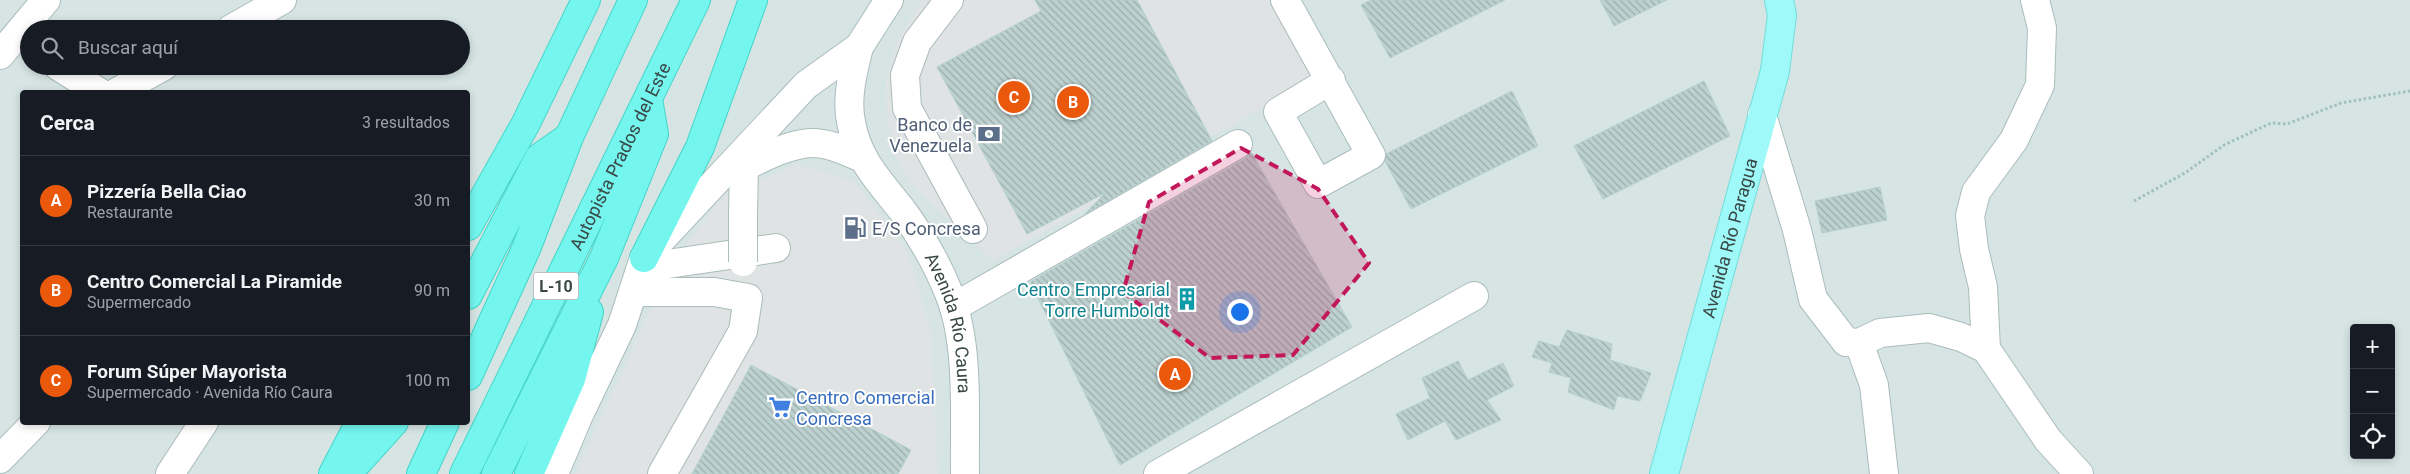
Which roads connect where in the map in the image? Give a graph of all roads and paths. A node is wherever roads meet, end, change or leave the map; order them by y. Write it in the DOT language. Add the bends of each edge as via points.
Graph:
graph roads {
  1 [pos="46,0"];
  2 [pos="282,0"];
  3 [pos="586,0"];
  4 [pos="633,0"];
  5 [pos="696,0"];
  6 [pos="753,0"];
  7 [pos="889,0"];
  8 [pos="950,0"];
  9 [pos="1285,0"];
  10 [pos="1779,0"];
  11 [pos="2035,0"];
  12 [pos="30,20"];
  13 [pos="247,20"];
  14 [pos="20,32"];
  15 [pos="10,45"];
  16 [pos="859,47"];
  17 [pos="72,75"];
  18 [pos="148,75"];
  19 [pos="1331,80"];
  20 [pos="95,90"];
  21 [pos="121,90"];
  22 [pos="2410,91"];
  23 [pos="648,99"];
  24 [pos="1762,115"];
  25 [pos="569,137"];
  26 [pos="1238,144"];
  27 [pos="862,158"];
  28 [pos="732,172"];
  29 [pos="2134,201"];
  30 [pos="470,222"];
  31 [pos="973,229"];
  32 [pos="776,248"];
  33 [pos="604,258"];
  34 [pos="640,272"];
  35 [pos="470,291"];
  36 [pos="1474,296"];
  37 [pos="748,298"];
  38 [pos="954,307"];
  39 [pos="1859,343"];
  40 [pos="1986,349"];
  41 [pos="470,372"];
  42 [pos="33,425"];
  43 [pos="202,425"];
  44 [pos="358,425"];
  45 [pos="391,425"];
  46 [pos="444,425"];
  47 [pos="0,459"];
  48 [pos="170,474"];
  49 [pos="333,474"];
  50 [pos="347,474"];
  51 [pos="421,474"];
  52 [pos="464,474"];
  53 [pos="496,474"];
  54 [pos="529,474"];
  55 [pos="554,474"];
  56 [pos="662,474"];
  57 [pos="964,474"];
  58 [pos="1158,474"];
  59 [pos="1664,474"];
  60 [pos="1884,474"];
  61 [pos="2079,474"];
  1 -- 12 [label="street"];
  2 -- 13 [label="street"];
  3 -- 30 [label="highway" via="525,125"];
  4 -- 25 [label="highway, L-10"];
  5 -- 23 [label="highway, Autopista Prados del Este / L-10"];
  6 -- 34 [label="highway" via="700,147"];
  7 -- 16 [label="street"];
  8 -- 31 [label="street" via="917,42 905,75 907,108"];
  9 -- 19 [label="street"];
  10 -- 24 [label="main road, Avenida Río Paragua" via="1782,15 1775,71"];
  11 -- 40 [label="street" via="2042,28 2040,85 2014,140 1976,192 1970,216 1983,287"];
  14 -- 15 [label="street"];
  16 -- 27 [label="street, Avenida Río Caura" via="850,85 850,105 851,123"];
  16 -- 28 [label="street" via="806,85"];
  17 -- 20 [label="street"];
  18 -- 21 [label="street"];
  22 -- 29 [label="path" via="2341,103 2288,124 2271,123 2224,145 2186,173"];
  23 -- 33 [label="highway" via="654,134"];
  23 -- 52 [label="highway, Autopista Prados del Este / L-10"];
  24 -- 39 [label="street" via="1797,230 1813,299 1846,342"];
  24 -- 59 [label="main road, Avenida Río Paragua"];
  25 -- 35 [label="highway" via="539,158"];
  25 -- 41 [label="highway, L-10" via="526,249"];
  26 -- 38 [label="street"];
  27 -- 28 [label="street" via="811,143 794,146"];
  27 -- 38 [label="street, Avenida Río Caura" via="930,251"];
  28 -- 34 [label="street"];
  28 -- 37 [label="street, bridge" via="743,214 743,262"];
  32 -- 34 [label="street"];
  33 -- 53 [label="highway"];
  33 -- 54 [label="highway" via="571,379"];
  34 -- 37 [label="street"];
  34 -- 55 [label="street" via="622,324"];
  36 -- 58 [label="street"];
  37 -- 56 [label="street" via="743,331"];
  38 -- 57 [label="street, Avenida Río Caura" via="964,366"];
  39 -- 40 [label="street" via="1880,332 1929,328 1961,337"];
  39 -- 60 [label="street" via="1874,385"];
  40 -- 61 [label="street" via="2048,440"];
  42 -- 47 [label="street"];
  43 -- 48 [label="street"];
  44 -- 49 [label="highway"];
  45 -- 50 [label="highway"];
  46 -- 51 [label="highway"];
}
